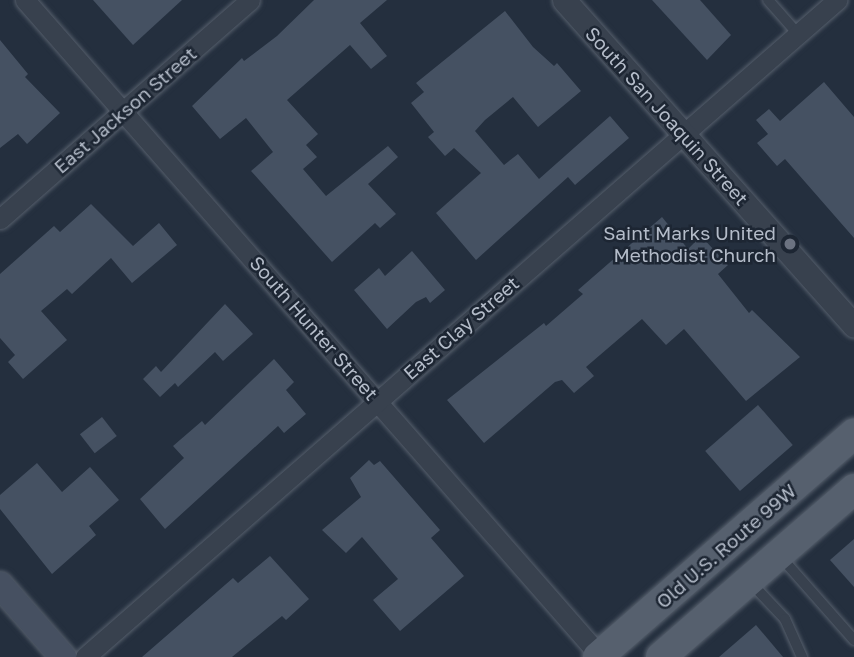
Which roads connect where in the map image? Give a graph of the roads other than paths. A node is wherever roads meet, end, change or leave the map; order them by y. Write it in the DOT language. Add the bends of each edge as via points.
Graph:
graph roads {
  1 [pos="25,0"];
  2 [pos="250,0"];
  3 [pos="564,0"];
  4 [pos="768,0"];
  5 [pos="837,0"];
  6 [pos="798,34"];
  7 [pos="124,111"];
  8 [pos="684,134"];
  9 [pos="0,219"];
  10 [pos="854,326"];
  11 [pos="377,401"];
  12 [pos="854,434"];
  13 [pos="854,489"];
  14 [pos="780,555"];
  15 [pos="750,581"];
  16 [pos="0,585"];
  17 [pos="854,640"];
  18 [pos="600,656"];
  19 [pos="63,657"];
  20 [pos="85,657"];
  21 [pos="661,657"];
  22 [pos="802,657"];
  1 -- 7 [label="street, South Hunter Street"];
  2 -- 7 [label="street, East Jackson Street"];
  3 -- 8 [label="street, South San Joaquin Street"];
  4 -- 6 [label="lane"];
  5 -- 6 [label="street, East Clay Street"];
  6 -- 8 [label="street, East Clay Street"];
  7 -- 9 [label="street, East Jackson Street"];
  7 -- 11 [label="street, South Hunter Street"];
  8 -- 10 [label="street, South San Joaquin Street"];
  8 -- 11 [label="street, East Clay Street"];
  11 -- 18 [label="street, South Hunter Street"];
  11 -- 20 [label="street, East Clay Street"];
  12 -- 18 [label="main road, Old U.S. Route 99W"];
  13 -- 14 [label="main road"];
  14 -- 15 [label="main road"];
  14 -- 17 [label="lane"];
  15 -- 21 [label="main road"];
  15 -- 22 [label="lane" via="785,619"];
  16 -- 19 [label="main road"];
}
